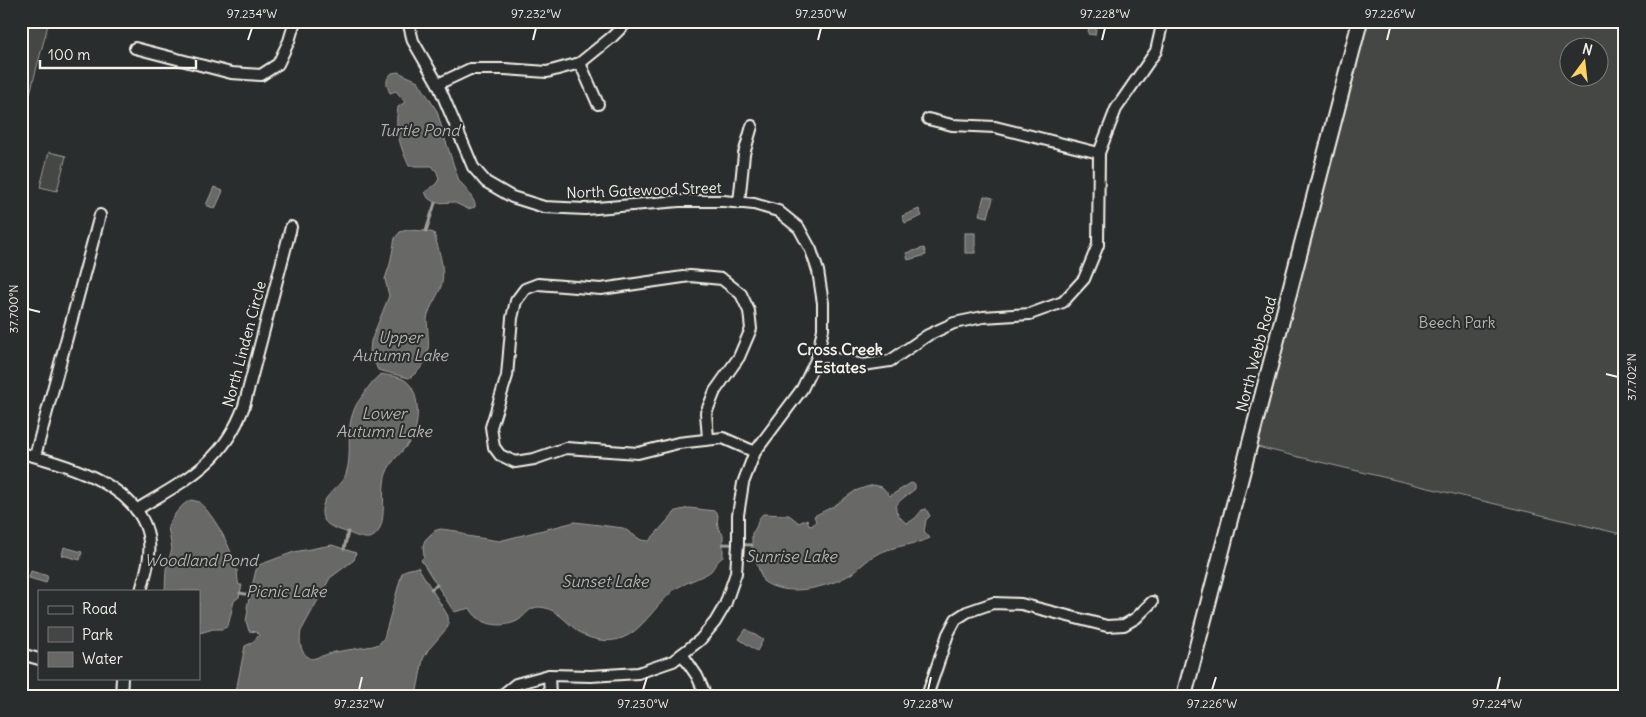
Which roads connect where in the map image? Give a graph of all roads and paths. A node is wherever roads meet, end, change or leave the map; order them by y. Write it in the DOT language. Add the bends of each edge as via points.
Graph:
graph roads {
  1 [pos="295,21"];
  2 [pos="408,21"];
  3 [pos="628,21"];
  4 [pos="1162,21"];
  5 [pos="1360,21"];
  6 [pos="135,48"];
  7 [pos="580,63"];
  8 [pos="438,84"];
  9 [pos="598,104"];
  10 [pos="928,119"];
  11 [pos="752,126"];
  12 [pos="1099,153"];
  13 [pos="739,203"];
  14 [pos="100,215"];
  15 [pos="291,227"];
  16 [pos="818,355"];
  17 [pos="708,438"];
  18 [pos="755,452"];
  19 [pos="21,453"];
  20 [pos="35,456"];
  21 [pos="136,510"];
  22 [pos="141,590"];
  23 [pos="1152,602"];
  24 [pos="21,654"];
  25 [pos="682,654"];
  26 [pos="38,659"];
  27 [pos="549,675"];
  28 [pos="122,680"];
  29 [pos="121,696"];
  30 [pos="501,696"];
  31 [pos="550,696"];
  32 [pos="706,696"];
  33 [pos="927,696"];
  34 [pos="1184,696"];
  1 -- 6 [label="street" via="278,64 261,75 231,73"];
  2 -- 8 [label="street, North Gatewood Street" via="413,41"];
  3 -- 7 [label="street"];
  4 -- 12 [label="street" via="1156,51 1116,109"];
  5 -- 34 [label="main road, North Webb Road"];
  7 -- 8 [label="street" via="547,72 470,69"];
  7 -- 9 [label="street"];
  8 -- 13 [label="street, North Gatewood Street" via="473,166 486,182 512,197 544,207 585,209 680,201"];
  10 -- 12 [label="street" via="952,125 996,127"];
  11 -- 13 [label="street" via="744,154"];
  12 -- 16 [label="street" via="1098,245 1084,279 1062,302 1030,314 983,317 954,323 928,335 890,360 863,365"];
  13 -- 16 [label="street, North Gatewood Street" via="778,211 799,228 811,250 823,303"];
  14 -- 20 [label="street"];
  15 -- 21 [label="street, North Linden Circle" via="238,423 225,445 203,468"];
  16 -- 18 [label="street, North Gatewood Street" via="802,389"];
  17 -- 17 [label="street" via="638,453 566,448 515,462 500,455 494,447 491,428 507,376 516,301 525,289 538,284 601,289 690,276 722,279 741,294 750,311 751,329 739,357 715,391 706,413"];
  17 -- 18 [label="street" via="723,438"];
  18 -- 25 [label="street, North Gatewood Street" via="743,483 738,515 736,573 725,605 700,640"];
  19 -- 20 [label="street"];
  20 -- 21 [label="street" via="84,472 110,486"];
  21 -- 22 [label="street" via="149,541 149,561"];
  23 -- 33 [label="street" via="1124,626 1107,626 1021,604 993,603 966,612 956,619 948,634"];
  24 -- 26 [label="street"];
  25 -- 27 [label="street, North Gatewood Street" via="638,673"];
  25 -- 32 [label="street"];
  27 -- 30 [label="street, North Gatewood Street" via="516,684"];
  27 -- 31 [label="street"];
  28 -- 29 [label="street"];
}
